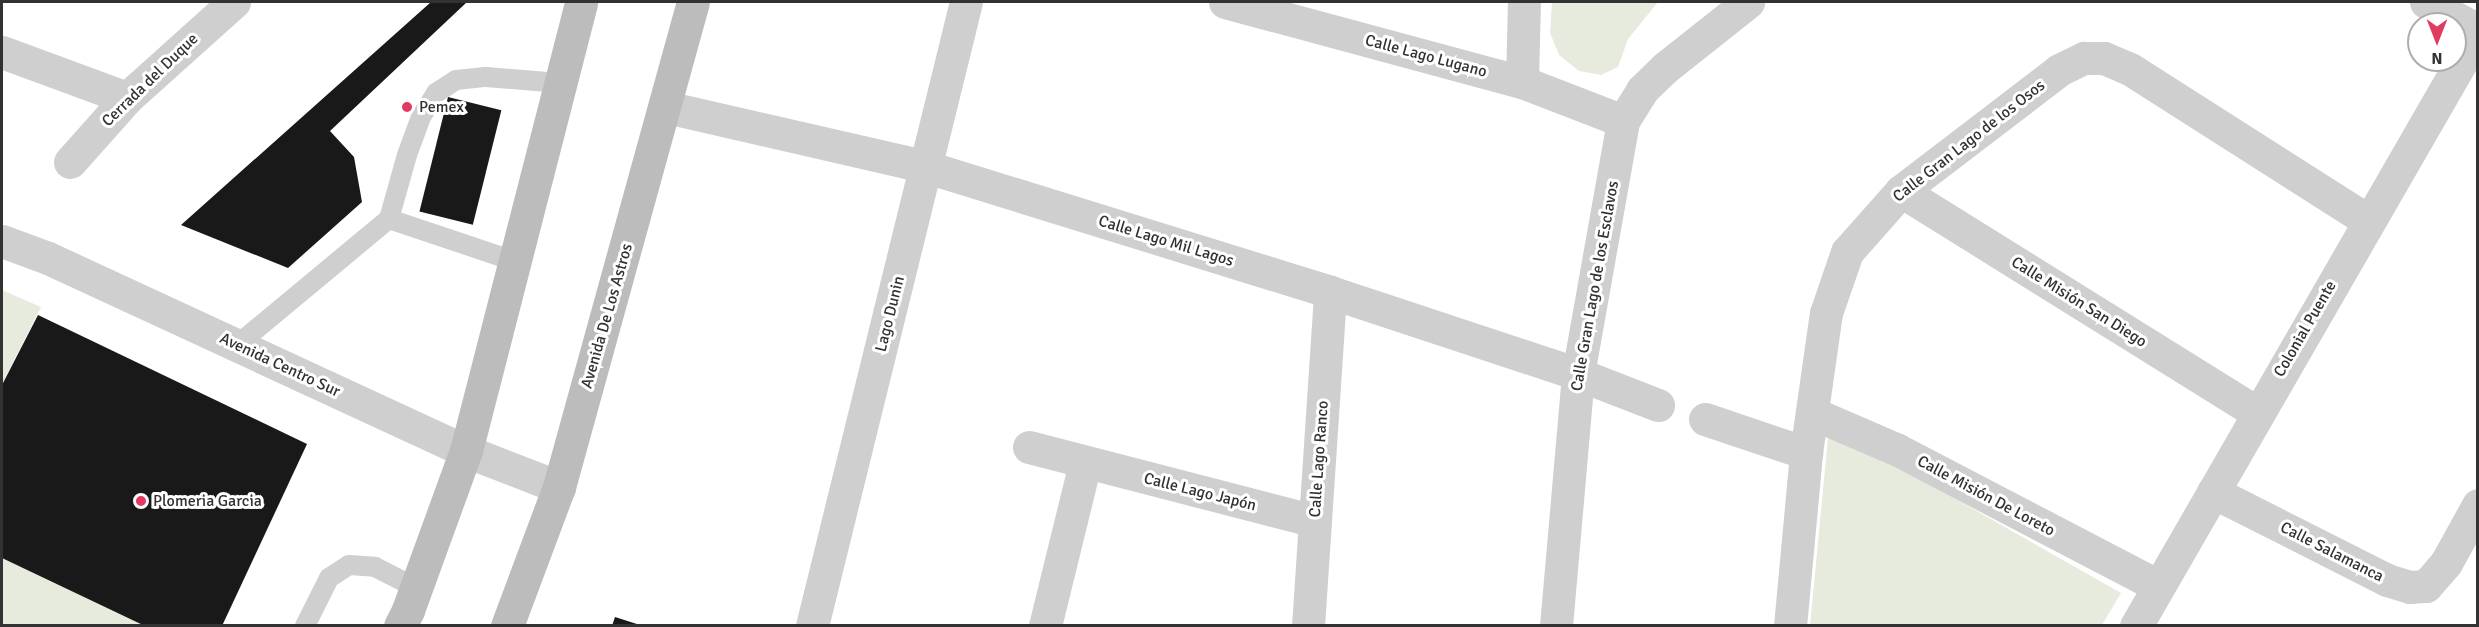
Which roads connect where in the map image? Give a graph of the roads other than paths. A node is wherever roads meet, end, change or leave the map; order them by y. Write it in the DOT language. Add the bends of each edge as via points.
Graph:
graph roads {
  1 [pos="234,2"];
  2 [pos="580,2"];
  3 [pos="693,2"];
  4 [pos="966,2"];
  5 [pos="1225,2"];
  6 [pos="1524,2"];
  7 [pos="1748,2"];
  8 [pos="2426,2"];
  9 [pos="2478,31"];
  10 [pos="2,52"];
  11 [pos="1522,82"];
  12 [pos="560,83"];
  13 [pos="127,98"];
  14 [pos="666,107"];
  15 [pos="1623,121"];
  16 [pos="70,162"];
  17 [pos="927,168"];
  18 [pos="1901,191"];
  19 [pos="389,219"];
  20 [pos="2367,220"];
  21 [pos="2,241"];
  22 [pos="514,261"];
  23 [pos="1330,292"];
  24 [pos="237,345"];
  25 [pos="1578,374"];
  26 [pos="1658,405"];
  27 [pos="1812,412"];
  28 [pos="2257,413"];
  29 [pos="1705,419"];
  30 [pos="1029,447"];
  31 [pos="466,451"];
  32 [pos="1806,453"];
  33 [pos="1085,463"];
  34 [pos="559,487"];
  35 [pos="2213,492"];
  36 [pos="2478,505"];
  37 [pos="1314,521"];
  38 [pos="2157,586"];
  39 [pos="416,588"];
  40 [pos="305,626"];
  41 [pos="399,626"];
  42 [pos="507,626"];
  43 [pos="812,626"];
  44 [pos="1045,626"];
  45 [pos="1308,626"];
  46 [pos="1556,626"];
  47 [pos="1790,626"];
  48 [pos="2136,626"];
  1 -- 13 [label="street, Cerrada del Duque"];
  2 -- 12 [label="main road"];
  3 -- 14 [label="main road, Avenida De Los Astros"];
  4 -- 17 [label="street, Lago Dunin"];
  5 -- 11 [label="street, Calle Lago Lugano"];
  6 -- 11 [label="street"];
  7 -- 15 [label="street, Calle Gran Lago de los Esclavos" via="1666,66 1642,90"];
  8 -- 9 [label="street"];
  9 -- 20 [label="street, Colonial Puente"];
  10 -- 13 [label="street"];
  11 -- 15 [label="street, Calle Lago Lugano"];
  12 -- 19 [label="lane" via="486,77 456,80 436,93 421,117"];
  12 -- 22 [label="main road"];
  13 -- 16 [label="street, Cerrada del Duque"];
  14 -- 17 [label="street, Calle Lago Mil Lagos"];
  14 -- 34 [label="main road, Avenida De Los Astros"];
  15 -- 25 [label="street, Calle Gran Lago de los Esclavos"];
  17 -- 23 [label="street, Calle Lago Mil Lagos"];
  17 -- 43 [label="street, Lago Dunin"];
  18 -- 20 [label="street, Calle Gran Lago de los Osos" via="2059,70 2085,58 2104,58 2130,69"];
  18 -- 27 [label="street, Calle Gran Lago de los Osos" via="1847,252 1826,313"];
  18 -- 28 [label="street, Calle Misión San Diego"];
  19 -- 22 [label="lane"];
  19 -- 24 [label="lane"];
  20 -- 28 [label="street, Colonial Puente"];
  21 -- 24 [label="street, Avenida Centro Sur" via="48,258"];
  22 -- 31 [label="main road"];
  23 -- 25 [label="street, Calle Lago Mil Lagos"];
  23 -- 37 [label="street, Calle Lago Ranco"];
  24 -- 31 [label="street, Avenida Centro Sur"];
  25 -- 26 [label="street, Calle Lago Mil Lagos"];
  25 -- 46 [label="street, Calle Gran Lago de los Esclavos"];
  27 -- 32 [label="street, Calle Gran Lago de los Osos"];
  27 -- 38 [label="street, Calle Misión De Loreto" via="1898,450"];
  28 -- 35 [label="street, Colonial Puente"];
  29 -- 32 [label="street"];
  30 -- 33 [label="street, Calle Lago Japón"];
  31 -- 34 [label="street, Avenida Centro Sur"];
  31 -- 39 [label="main road"];
  32 -- 47 [label="street, Calle Gran Lago de los Osos"];
  33 -- 37 [label="street, Calle Lago Japón"];
  33 -- 44 [label="street"];
  34 -- 42 [label="main road, Avenida De Los Astros"];
  35 -- 36 [label="street, Calle Salamanca" via="2388,580 2410,587 2426,586 2446,563"];
  35 -- 38 [label="street, Colonial Puente"];
  37 -- 45 [label="street, Calle Lago Ranco"];
  38 -- 48 [label="street, Colonial Puente"];
  39 -- 40 [label="lane" via="375,567 349,565 329,578"];
  39 -- 41 [label="main road"];
}
